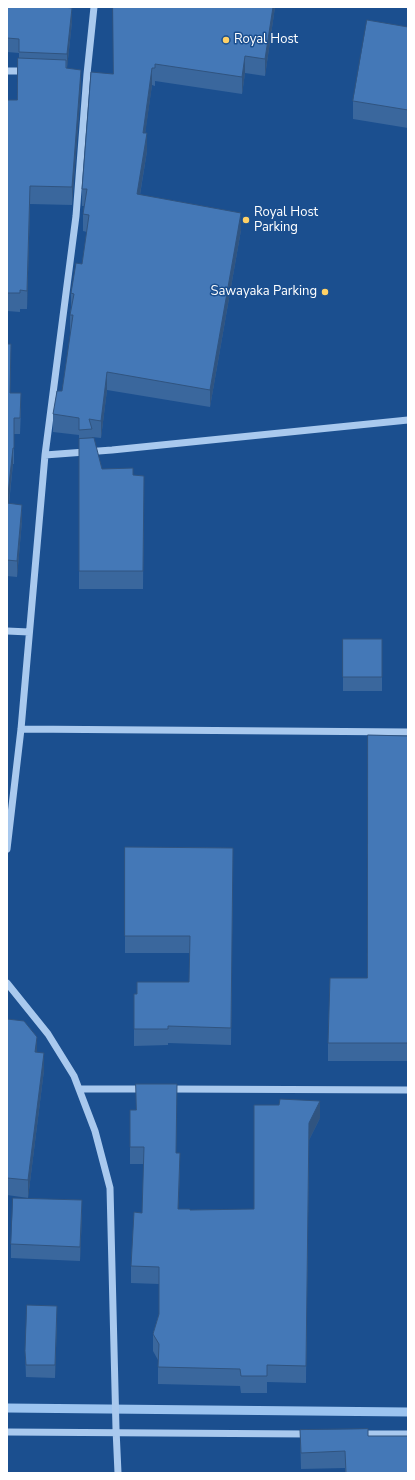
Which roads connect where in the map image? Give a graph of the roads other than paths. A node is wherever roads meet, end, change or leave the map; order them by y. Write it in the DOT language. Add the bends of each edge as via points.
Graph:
graph roads {
  1 [pos="94,7"];
  2 [pos="7,70"];
  3 [pos="36,72"];
  4 [pos="408,420"];
  5 [pos="45,456"];
  6 [pos="7,632"];
  7 [pos="29,632"];
  8 [pos="21,728"];
  9 [pos="408,732"];
  10 [pos="7,849"];
  11 [pos="7,983"];
  12 [pos="79,1089"];
  13 [pos="408,1090"];
  14 [pos="116,1431"];
  15 [pos="7,1432"];
  16 [pos="313,1434"];
  17 [pos="353,1434"];
  18 [pos="408,1434"];
  19 [pos="118,1473"];
  1 -- 5 [label="street" via="84,73 76,216"];
  2 -- 3 [label="street"];
  4 -- 5 [label="street"];
  5 -- 7 [label="street"];
  6 -- 7 [label="street"];
  7 -- 8 [label="street"];
  8 -- 9 [label="street"];
  8 -- 10 [label="street"];
  11 -- 12 [label="street" via="48,1034 74,1076"];
  12 -- 13 [label="street"];
  12 -- 14 [label="street" via="95,1131 110,1188"];
  14 -- 15 [label="street"];
  14 -- 16 [label="street"];
  14 -- 19 [label="street"];
  17 -- 18 [label="street"];
}
